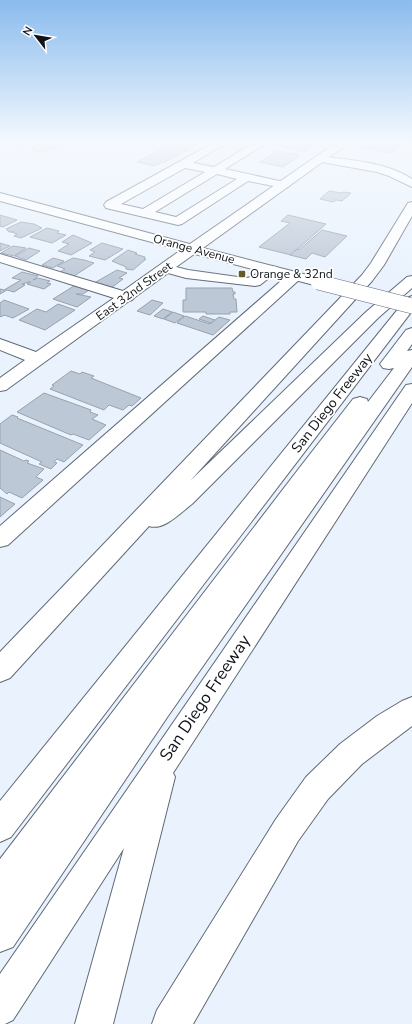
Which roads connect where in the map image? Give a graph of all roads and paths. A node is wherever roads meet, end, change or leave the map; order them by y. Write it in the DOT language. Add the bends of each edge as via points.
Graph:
graph roads {
  1 [pos="137,190"];
  2 [pos="184,190"];
  3 [pos="227,190"];
  4 [pos="277,190"];
  5 [pos="0,197"];
  6 [pos="412,206"];
  7 [pos="145,213"];
  8 [pos="192,249"];
  9 [pos="0,258"];
  10 [pos="166,268"];
  11 [pos="272,270"];
  12 [pos="294,276"];
  13 [pos="412,280"];
  14 [pos="127,297"];
  15 [pos="412,301"];
  16 [pos="412,306"];
  17 [pos="412,333"];
  18 [pos="0,344"];
  19 [pos="412,355"];
  20 [pos="38,359"];
  21 [pos="0,386"];
  22 [pos="412,389"];
  23 [pos="0,539"];
  24 [pos="108,556"];
  25 [pos="0,670"];
  26 [pos="412,710"];
  27 [pos="164,759"];
  28 [pos="0,826"];
  29 [pos="0,887"];
  30 [pos="0,934"];
  31 [pos="0,1008"];
  32 [pos="94,1024"];
  33 [pos="171,1024"];
  1 -- 7 [label="main road" via="110,205"];
  2 -- 7 [label="main road"];
  3 -- 7 [label="main road" via="178,221"];
  4 -- 8 [label="main road, East 32nd Street"];
  5 -- 8 [label="main road, Orange Avenue"];
  6 -- 24 [label="main road" via="367,278"];
  8 -- 10 [label="main road, East 32nd Street"];
  8 -- 11 [label="main road, Orange Avenue"];
  9 -- 14 [label="main road"];
  10 -- 11 [label="main road" via="186,274 245,282 255,282"];
  10 -- 14 [label="main road, East 32nd Street"];
  11 -- 12 [label="main road, Orange Avenue"];
  12 -- 16 [label="main road, Orange Avenue, bridge"];
  12 -- 23 [label="main road"];
  13 -- 24 [label="main road" via="372,315 184,499"];
  14 -- 20 [label="main road, East 32nd Street"];
  15 -- 28 [label="main road, San Diego Freeway"];
  17 -- 29 [label="main road" via="294,488"];
  18 -- 20 [label="main road"];
  19 -- 30 [label="main road" via="158,707"];
  20 -- 21 [label="main road, East 32nd Street"];
  22 -- 27 [label="main road, San Diego Freeway"];
  24 -- 25 [label="main road"];
  26 -- 33 [label="main road" via="351,754 317,788 287,830"];
  27 -- 31 [label="main road, San Diego Freeway"];
  27 -- 32 [label="main road"];
}
